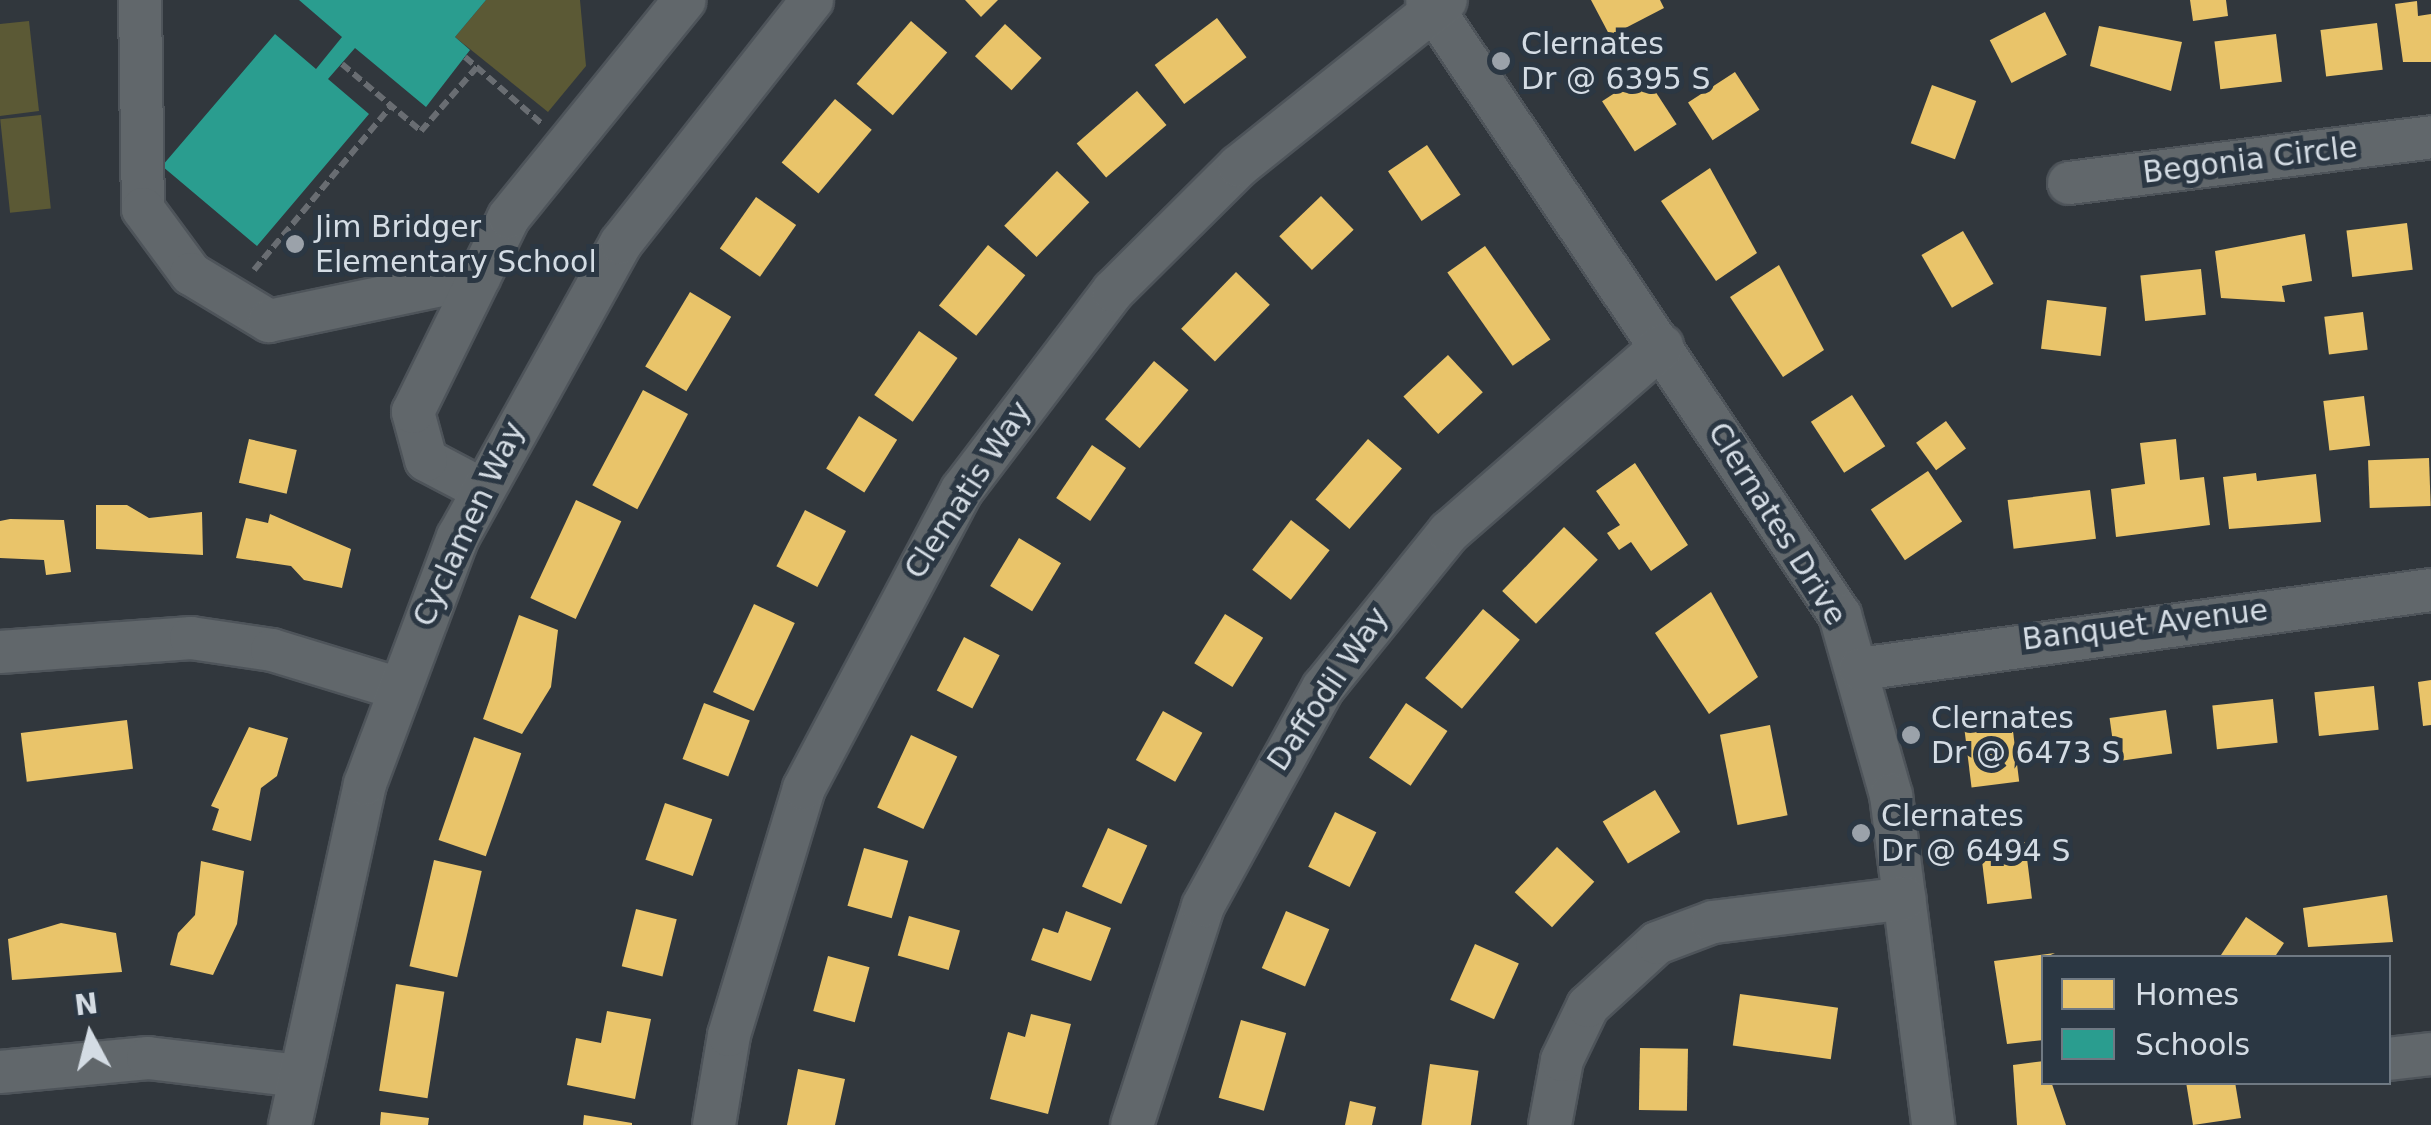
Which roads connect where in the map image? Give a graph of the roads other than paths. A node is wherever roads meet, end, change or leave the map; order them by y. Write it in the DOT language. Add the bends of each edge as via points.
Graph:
graph roads {
  1 [pos="140,0"];
  2 [pos="685,0"];
  3 [pos="812,0"];
  4 [pos="1435,3"];
  5 [pos="2431,137"];
  6 [pos="2069,183"];
  7 [pos="479,277"];
  8 [pos="1662,346"];
  9 [pos="482,490"];
  10 [pos="2431,590"];
  11 [pos="0,652"];
  12 [pos="1860,669"];
  13 [pos="396,688"];
  14 [pos="1905,898"];
  15 [pos="2431,1054"];
  16 [pos="2391,1058"];
  17 [pos="0,1072"];
  18 [pos="298,1076"];
  19 [pos="290,1125"];
  20 [pos="714,1125"];
  21 [pos="1132,1125"];
  22 [pos="1550,1125"];
  23 [pos="1933,1125"];
  1 -- 7 [label="street" via="143,209 192,274 269,321"];
  2 -- 7 [label="street" via="509,217"];
  3 -- 9 [label="street, Cyclamen Way" via="621,243"];
  4 -- 8 [label="street, Clernates Drive"];
  4 -- 20 [label="street, Clematis Way" via="1239,166 1113,291 962,490 853,681 804,788 729,1034"];
  5 -- 6 [label="street, Begonia Circle"];
  7 -- 9 [label="street" via="410,422 426,460"];
  8 -- 12 [label="street, Clernates Drive" via="1823,588"];
  8 -- 21 [label="street, Daffodil Way" via="1502,478 1401,585 1323,688 1203,906"];
  9 -- 13 [label="street, Cyclamen Way"];
  10 -- 12 [label="street, Banquet Avenue"];
  11 -- 13 [label="street" via="191,638 272,650"];
  12 -- 14 [label="street, Clernates Drive"];
  13 -- 18 [label="street, Cyclamen Way" via="339,880"];
  14 -- 22 [label="street" via="1713,922 1657,942 1588,1006 1562,1060"];
  14 -- 23 [label="street, Clernates Drive"];
  15 -- 16 [label="street"];
  17 -- 18 [label="street" via="148,1058"];
  18 -- 19 [label="street, Cyclamen Way"];
}
